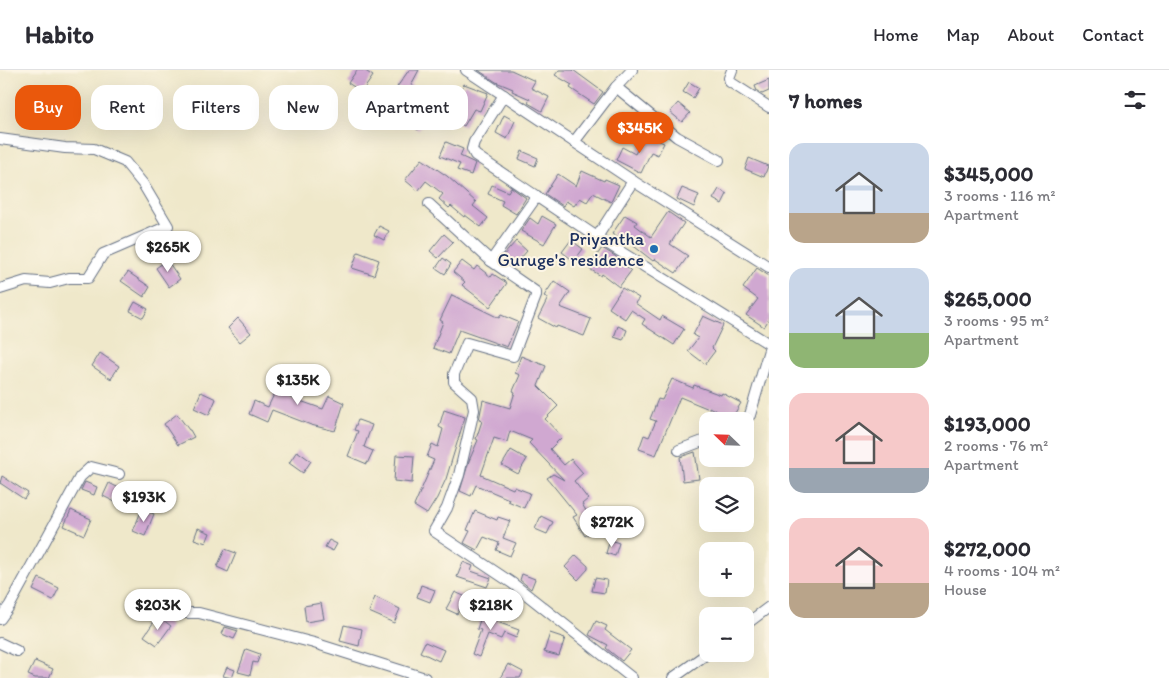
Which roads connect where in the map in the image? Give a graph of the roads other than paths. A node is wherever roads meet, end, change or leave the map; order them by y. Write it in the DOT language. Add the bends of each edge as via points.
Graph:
graph roads {
  1 [pos="466,70"];
  2 [pos="732,70"];
  3 [pos="626,72"];
  4 [pos="616,87"];
  5 [pos="504,95"];
  6 [pos="769,107"];
  7 [pos="0,139"];
  8 [pos="574,142"];
  9 [pos="719,160"];
  10 [pos="633,181"];
  11 [pos="537,196"];
  12 [pos="430,204"];
  13 [pos="597,237"];
  14 [pos="492,261"];
  15 [pos="769,267"];
  16 [pos="0,288"];
  17 [pos="769,344"];
  18 [pos="769,350"];
  19 [pos="751,412"];
  20 [pos="699,442"];
  21 [pos="679,450"];
  22 [pos="119,474"];
  23 [pos="769,607"];
  24 [pos="167,613"];
  25 [pos="754,618"];
  26 [pos="0,619"];
  27 [pos="0,643"];
  28 [pos="17,651"];
  29 [pos="699,660"];
  30 [pos="426,678"];
  31 [pos="632,678"];
  32 [pos="674,678"];
  1 -- 5 [label="street"];
  2 -- 6 [label="street" via="730,82"];
  3 -- 4 [label="street"];
  4 -- 8 [label="street"];
  4 -- 9 [label="street" via="676,137"];
  5 -- 8 [label="street"];
  5 -- 11 [label="street" via="472,149 474,155"];
  7 -- 16 [label="street" via="94,149 125,162 143,184 168,226 103,254 88,278 50,283 26,281"];
  8 -- 10 [label="street"];
  10 -- 13 [label="street"];
  10 -- 15 [label="street"];
  11 -- 13 [label="street"];
  11 -- 14 [label="street"];
  12 -- 14 [label="street"];
  13 -- 17 [label="street"];
  14 -- 31 [label="street" via="536,292 536,296 514,356 466,343 454,382 472,398 474,410 459,475 434,531 512,583"];
  18 -- 19 [label="street"];
  20 -- 21 [label="street"];
  22 -- 26 [label="street" via="91,467 80,477"];
  23 -- 25 [label="street"];
  24 -- 30 [label="street" via="199,613 314,643"];
  27 -- 28 [label="street"];
  29 -- 32 [label="street"];
}
